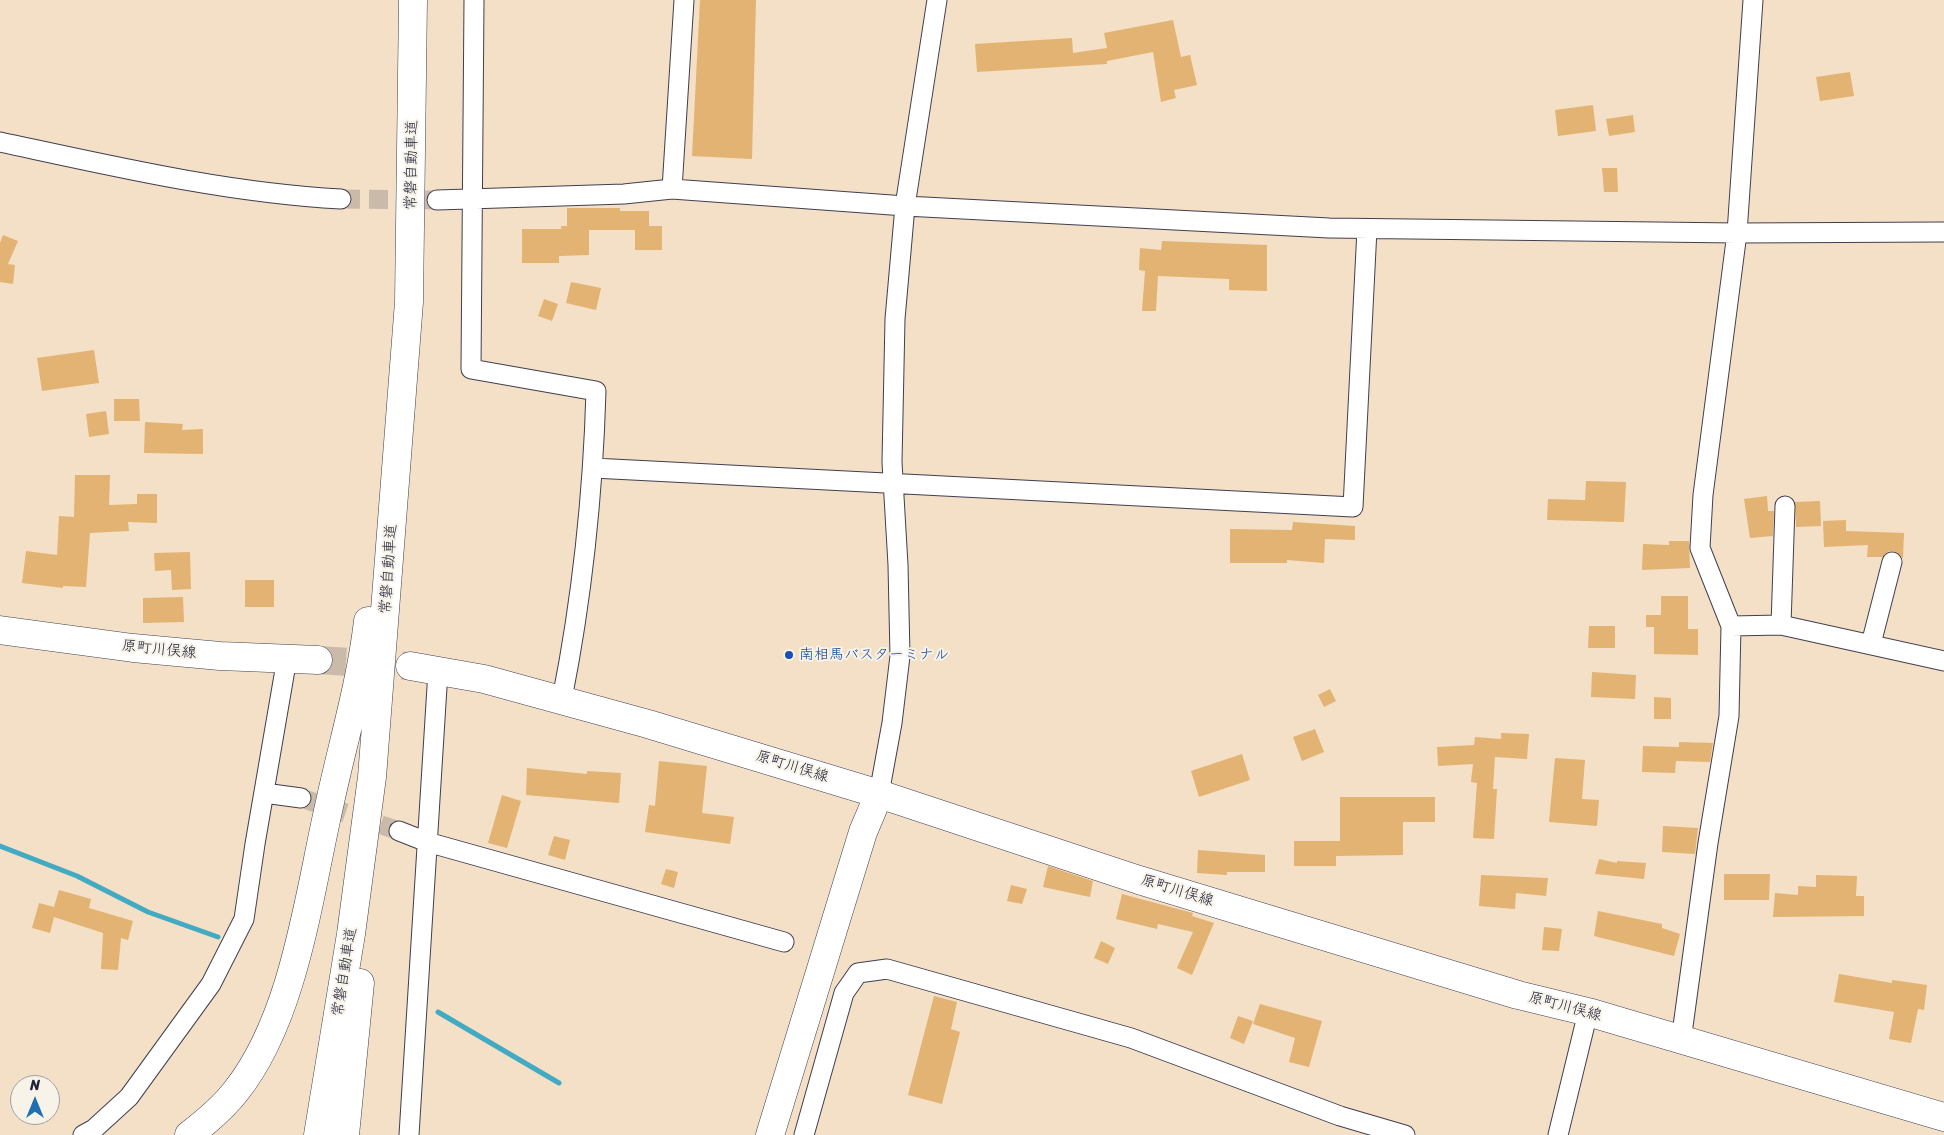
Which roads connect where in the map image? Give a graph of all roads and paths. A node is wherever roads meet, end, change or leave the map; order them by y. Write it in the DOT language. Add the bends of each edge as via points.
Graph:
graph roads {
  1 [pos="413,0"];
  2 [pos="474,0"];
  3 [pos="684,0"];
  4 [pos="937,0"];
  5 [pos="1753,0"];
  6 [pos="0,142"];
  7 [pos="672,189"];
  8 [pos="472,198"];
  9 [pos="341,199"];
  10 [pos="437,200"];
  11 [pos="905,206"];
  12 [pos="1367,229"];
  13 [pos="1944,232"];
  14 [pos="1737,233"];
  15 [pos="409,302"];
  16 [pos="593,468"];
  17 [pos="894,482"];
  18 [pos="1785,506"];
  19 [pos="1892,562"];
  20 [pos="1781,625"];
  21 [pos="1731,626"];
  22 [pos="0,630"];
  23 [pos="1871,644"];
  24 [pos="287,658"];
  25 [pos="318,660"];
  26 [pos="1944,661"];
  27 [pos="410,666"];
  28 [pos="438,671"];
  29 [pos="562,699"];
  30 [pos="372,776"];
  31 [pos="264,793"];
  32 [pos="879,794"];
  33 [pos="301,798"];
  34 [pos="399,831"];
  35 [pos="428,842"];
  36 [pos="784,942"];
  37 [pos="1588,1012"];
  38 [pos="1681,1041"];
  39 [pos="1944,1117"];
  40 [pos="83,1135"];
  41 [pos="190,1135"];
  42 [pos="318,1135"];
  43 [pos="346,1135"];
  44 [pos="409,1135"];
  45 [pos="770,1135"];
  46 [pos="787,1135"];
  47 [pos="804,1135"];
  48 [pos="1405,1135"];
  49 [pos="1558,1135"];
  1 -- 15 [label="main road, 常磐自動車道"];
  2 -- 8 [label="street"];
  3 -- 7 [label="street"];
  4 -- 11 [label="street"];
  5 -- 14 [label="street"];
  6 -- 9 [label="street" via="106,165 284,196"];
  7 -- 8 [label="street" via="624,194"];
  7 -- 11 [label="street"];
  8 -- 10 [label="street"];
  8 -- 16 [label="street" via="471,369 596,391"];
  11 -- 12 [label="street"];
  11 -- 17 [label="street" via="895,319"];
  12 -- 14 [label="street"];
  12 -- 17 [label="street" via="1353,507"];
  13 -- 14 [label="street"];
  14 -- 21 [label="street" via="1703,495 1700,548"];
  15 -- 30 [label="main road, 常磐自動車道"];
  15 -- 41 [label="main road" via="394,381 383,510 366,641 292,969 268,1038 256,1062 236,1092"];
  16 -- 17 [label="street"];
  16 -- 29 [label="street" via="575,634"];
  17 -- 32 [label="street" via="900,656"];
  18 -- 20 [label="street"];
  19 -- 23 [label="street"];
  20 -- 21 [label="street"];
  20 -- 23 [label="street"];
  21 -- 38 [label="street" via="1729,716"];
  22 -- 24 [label="main road, 原町川俣線" via="133,648"];
  23 -- 26 [label="street"];
  24 -- 25 [label="main road, 原町川俣線"];
  24 -- 31 [label="street"];
  27 -- 28 [label="main road, 原町川俣線"];
  28 -- 29 [label="main road, 原町川俣線"];
  28 -- 35 [label="street"];
  29 -- 32 [label="main road, 原町川俣線"];
  30 -- 42 [label="main road, 常磐自動車道" via="351,934"];
  30 -- 43 [label="main road" via="366,921"];
  31 -- 33 [label="street"];
  31 -- 40 [label="street" via="244,919 211,984 129,1097"];
  32 -- 37 [label="main road, 原町川俣線" via="1138,880 1518,995"];
  32 -- 45 [label="main road" via="863,832"];
  32 -- 46 [label="main road" via="876,837"];
  34 -- 35 [label="street"];
  35 -- 36 [label="street"];
  35 -- 44 [label="street"];
  37 -- 38 [label="main road, 原町川俣線"];
  37 -- 49 [label="street"];
  38 -- 39 [label="main road, 原町川俣線"];
  47 -- 48 [label="street" via="844,993 858,973 887,969 1131,1038 1340,1116"];
}
